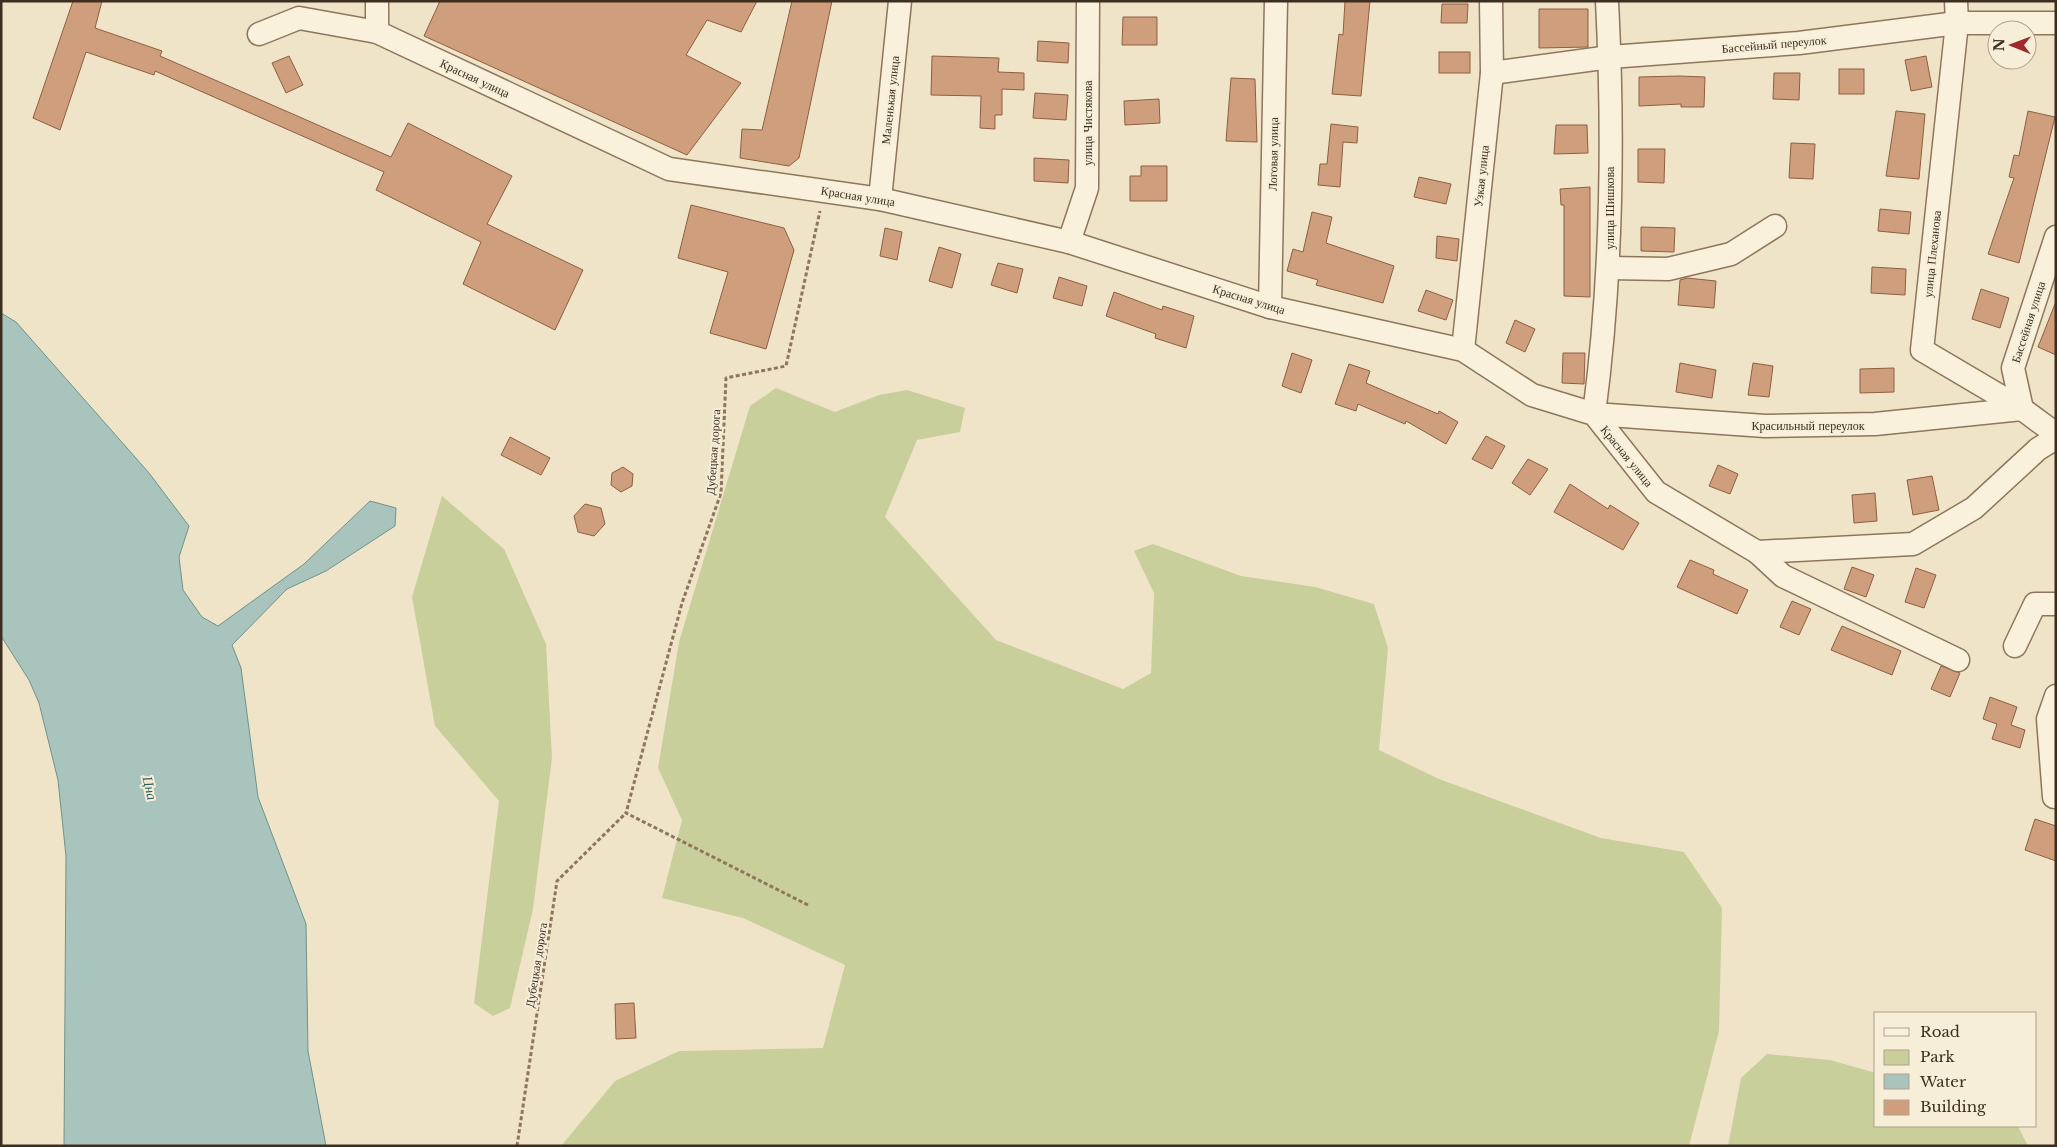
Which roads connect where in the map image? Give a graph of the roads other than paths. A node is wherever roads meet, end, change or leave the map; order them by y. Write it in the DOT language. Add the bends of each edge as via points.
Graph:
graph roads {
  1 [pos="377,1"];
  2 [pos="900,1"];
  3 [pos="1088,1"];
  4 [pos="1276,1"];
  5 [pos="1491,1"];
  6 [pos="1607,1"];
  7 [pos="1956,12"];
  8 [pos="2056,23"];
  9 [pos="377,32"];
  10 [pos="258,34"];
  11 [pos="1610,58"];
  12 [pos="1492,73"];
  13 [pos="880,199"];
  14 [pos="1775,226"];
  15 [pos="2056,237"];
  16 [pos="1069,242"];
  17 [pos="1609,268"];
  18 [pos="1270,307"];
  19 [pos="1463,350"];
  20 [pos="2022,409"];
  21 [pos="1594,414"];
  22 [pos="2056,434"];
  23 [pos="2056,438"];
  24 [pos="1757,552"];
  25 [pos="2056,604"];
  26 [pos="2015,646"];
  27 [pos="1958,660"];
  28 [pos="2056,696"];
  29 [pos="2054,790"];
  1 -- 9 [label="street"];
  2 -- 13 [label="street, Маленькая улица"];
  3 -- 16 [label="street, улица Чистякова" via="1087,188"];
  4 -- 18 [label="street, Логовая улица"];
  5 -- 12 [label="street, Узкая улица"];
  6 -- 11 [label="street, улица Шишкова"];
  7 -- 8 [label="street, Бассейный переулок"];
  7 -- 11 [label="street, Бассейный переулок" via="1799,43"];
  7 -- 20 [label="street, улица Плеханова" via="1922,350"];
  9 -- 10 [label="street, Красная улица" via="299,18"];
  9 -- 13 [label="street, Красная улица" via="669,169"];
  11 -- 12 [label="street, Бассейный переулок"];
  11 -- 17 [label="street, улица Шишкова"];
  12 -- 19 [label="street, Узкая улица"];
  13 -- 16 [label="street, Красная улица"];
  14 -- 17 [label="street" via="1731,254 1668,269"];
  15 -- 20 [label="street, Бассейная улица" via="2013,368"];
  16 -- 18 [label="street, Красная улица"];
  17 -- 21 [label="street, улица Шишкова"];
  18 -- 19 [label="street, Красная улица"];
  19 -- 21 [label="street, Красная улица" via="1532,395"];
  20 -- 21 [label="street, Красильный переулок" via="1875,424 1764,426"];
  20 -- 22 [label="street, улица Плеханова"];
  21 -- 24 [label="street, Красная улица" via="1656,492"];
  23 -- 24 [label="street" via="2038,449 1974,508 1913,544"];
  24 -- 27 [label="street, Красная улица" via="1783,576"];
  25 -- 26 [label="street" via="2035,604"];
  28 -- 29 [label="street" via="2048,719"];
}
